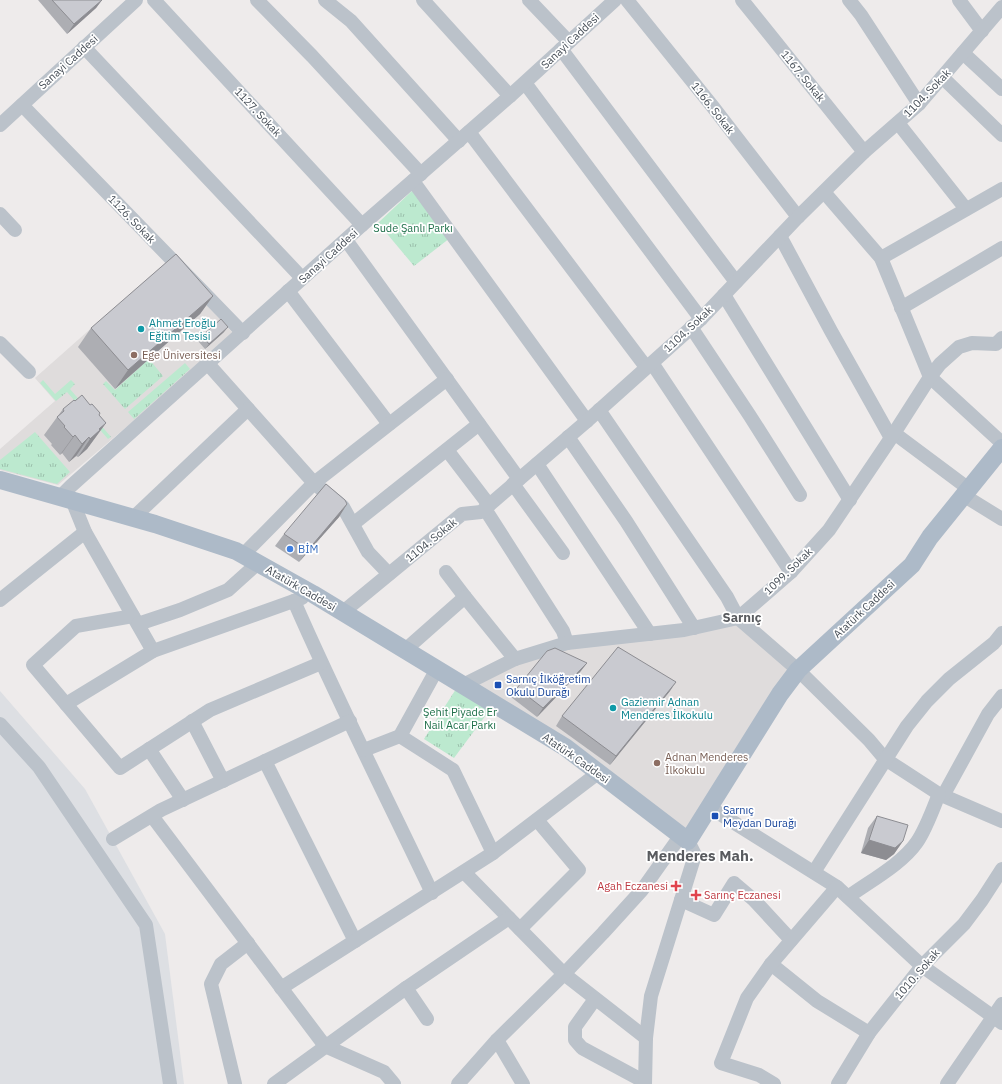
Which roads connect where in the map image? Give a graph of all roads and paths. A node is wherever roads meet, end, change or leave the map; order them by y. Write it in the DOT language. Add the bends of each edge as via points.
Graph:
graph roads {
  1 [pos="136,0"];
  2 [pos="154,0"];
  3 [pos="257,0"];
  4 [pos="325,0"];
  5 [pos="423,0"];
  6 [pos="529,0"];
  7 [pos="615,0"];
  8 [pos="627,0"];
  9 [pos="742,0"];
  10 [pos="849,0"];
  11 [pos="959,0"];
  12 [pos="1002,7"];
  13 [pos="982,31"];
  14 [pos="565,46"];
  15 [pos="84,48"];
  16 [pos="963,53"];
  17 [pos="942,77"];
  18 [pos="525,83"];
  19 [pos="1002,89"];
  20 [pos="510,96"];
  21 [pos="919,104"];
  22 [pos="22,105"];
  23 [pos="898,123"];
  24 [pos="0,125"];
  25 [pos="1002,135"];
  26 [pos="464,136"];
  27 [pos="864,152"];
  28 [pos="417,177"];
  29 [pos="1002,189"];
  30 [pos="824,192"];
  31 [pos="966,209"];
  32 [pos="0,214"];
  33 [pos="798,218"];
  34 [pos="362,225"];
  35 [pos="15,230"];
  36 [pos="780,236"];
  37 [pos="346,240"];
  38 [pos="1002,248"];
  39 [pos="881,258"];
  40 [pos="302,278"];
  41 [pos="736,282"];
  42 [pos="288,291"];
  43 [pos="724,295"];
  44 [pos="901,308"];
  45 [pos="696,323"];
  46 [pos="243,333"];
  47 [pos="0,343"];
  48 [pos="1000,344"];
  49 [pos="208,364"];
  50 [pos="649,365"];
  51 [pos="29,372"];
  52 [pos="930,376"];
  53 [pos="447,379"];
  54 [pos="248,409"];
  55 [pos="599,410"];
  56 [pos="587,421"];
  57 [pos="389,424"];
  58 [pos="479,424"];
  59 [pos="893,436"];
  60 [pos="568,437"];
  61 [pos="1002,443"];
  62 [pos="1002,448"];
  63 [pos="447,450"];
  64 [pos="537,464"];
  65 [pos="0,480"];
  66 [pos="516,482"];
  67 [pos="314,483"];
  68 [pos="966,492"];
  69 [pos="800,495"];
  70 [pos="66,499"];
  71 [pos="850,500"];
  72 [pos="487,507"];
  73 [pos="133,518"];
  74 [pos="1002,519"];
  75 [pos="353,524"];
  76 [pos="85,532"];
  77 [pos="563,553"];
  78 [pos="250,559"];
  79 [pos="446,572"];
  80 [pos="791,572"];
  81 [pos="389,574"];
  82 [pos="313,594"];
  83 [pos="465,597"];
  84 [pos="0,600"];
  85 [pos="294,601"];
  86 [pos="343,612"];
  87 [pos="738,618"];
  88 [pos="135,620"];
  89 [pos="694,628"];
  90 [pos="1002,633"];
  91 [pos="650,634"];
  92 [pos="567,643"];
  93 [pos="405,650"];
  94 [pos="153,651"];
  95 [pos="515,659"];
  96 [pos="321,663"];
  97 [pos="437,669"];
  98 [pos="798,670"];
  99 [pos="463,685"];
  100 [pos="1002,696"];
  101 [pos="66,704"];
  102 [pos="350,721"];
  103 [pos="192,722"];
  104 [pos="0,724"];
  105 [pos="400,736"];
  106 [pos="150,749"];
  107 [pos="364,750"];
  108 [pos="885,759"];
  109 [pos="265,761"];
  110 [pos="598,773"];
  111 [pos="223,781"];
  112 [pos="941,795"];
  113 [pos="183,800"];
  114 [pos="709,807"];
  115 [pos="152,816"];
  116 [pos="537,820"];
  117 [pos="1002,821"];
  118 [pos="684,838"];
  119 [pos="113,839"];
  120 [pos="494,853"];
  121 [pos="1002,869"];
  122 [pos="464,872"];
  123 [pos="814,872"];
  124 [pos="837,887"];
  125 [pos="432,893"];
  126 [pos="848,897"];
  127 [pos="681,900"];
  128 [pos="509,918"];
  129 [pos="520,929"];
  130 [pos="791,940"];
  131 [pos="355,941"];
  132 [pos="248,943"];
  133 [pos="771,964"];
  134 [pos="922,966"];
  135 [pos="564,974"];
  136 [pos="281,988"];
  137 [pos="406,988"];
  138 [pos="595,999"];
  139 [pos="1002,1004"];
  140 [pos="427,1019"];
  141 [pos="997,1020"];
  142 [pos="869,1033"];
  143 [pos="646,1038"];
  144 [pos="497,1040"];
  145 [pos="325,1046"];
  146 [pos="645,1083"];
  147 [pos="170,1084"];
  148 [pos="235,1084"];
  149 [pos="274,1084"];
  150 [pos="394,1084"];
  151 [pos="458,1084"];
  152 [pos="523,1084"];
  153 [pos="774,1084"];
  154 [pos="838,1084"];
  155 [pos="947,1084"];
  1 -- 15 [label="street, Sanayi Caddesi"];
  2 -- 34 [label="street, 1127. Sokak"];
  3 -- 28 [label="street" via="312,56"];
  4 -- 26 [label="street" via="351,21"];
  5 -- 20 [label="street"];
  6 -- 14 [label="street"];
  7 -- 14 [label="street, Sanayi Caddesi"];
  8 -- 33 [label="street, 1166. Sokak"];
  9 -- 27 [label="street, 1167. Sokak"];
  10 -- 21 [label="street"];
  11 -- 13 [label="street"];
  12 -- 13 [label="street, 1104. Sokak"];
  13 -- 16 [label="street, 1104. Sokak"];
  14 -- 18 [label="street, Sanayi Caddesi"];
  14 -- 41 [label="street"];
  15 -- 22 [label="street, Sanayi Caddesi"];
  15 -- 40 [label="street"];
  16 -- 17 [label="street, 1104. Sokak"];
  16 -- 19 [label="street"];
  17 -- 21 [label="street, 1104. Sokak"];
  17 -- 25 [label="street"];
  18 -- 20 [label="street, Sanayi Caddesi"];
  18 -- 45 [label="street"];
  20 -- 26 [label="street, Sanayi Caddesi"];
  21 -- 23 [label="street, 1104. Sokak"];
  22 -- 24 [label="street, Sanayi Caddesi"];
  22 -- 46 [label="street, 1126. Sokak"];
  23 -- 27 [label="street, 1104. Sokak"];
  23 -- 31 [label="street"];
  26 -- 28 [label="street, Sanayi Caddesi"];
  26 -- 50 [label="street"];
  27 -- 30 [label="street, 1104. Sokak"];
  28 -- 34 [label="street, Sanayi Caddesi"];
  28 -- 56 [label="street"];
  29 -- 31 [label="street"];
  30 -- 33 [label="street, 1104. Sokak"];
  30 -- 39 [label="street"];
  31 -- 39 [label="street"];
  32 -- 35 [label="street"];
  33 -- 36 [label="street, 1104. Sokak"];
  34 -- 37 [label="street, Sanayi Caddesi"];
  36 -- 41 [label="street, 1104. Sokak"];
  36 -- 59 [label="street" via="830,331"];
  37 -- 40 [label="street, Sanayi Caddesi"];
  37 -- 53 [label="street"];
  38 -- 44 [label="street"];
  39 -- 44 [label="street"];
  40 -- 42 [label="street, Sanayi Caddesi"];
  41 -- 43 [label="street, 1104. Sokak"];
  42 -- 46 [label="street, Sanayi Caddesi"];
  42 -- 57 [label="street"];
  43 -- 45 [label="street, 1104. Sokak"];
  43 -- 71 [label="street"];
  44 -- 52 [label="street"];
  45 -- 50 [label="street, 1104. Sokak"];
  45 -- 69 [label="street"];
  46 -- 49 [label="street, Sanayi Caddesi"];
  47 -- 51 [label="street"];
  48 -- 52 [label="street, 1099. Sokak" via="972,343 959,347"];
  49 -- 54 [label="street"];
  49 -- 70 [label="street, Sanayi Caddesi" via="70,486"];
  50 -- 55 [label="street, 1104. Sokak"];
  50 -- 80 [label="street"];
  52 -- 59 [label="street, 1099. Sokak"];
  52 -- 61 [label="street"];
  53 -- 57 [label="street"];
  53 -- 58 [label="street"];
  54 -- 67 [label="street"];
  54 -- 73 [label="street"];
  55 -- 56 [label="street, 1104. Sokak"];
  55 -- 87 [label="street" via="727,597"];
  56 -- 60 [label="street, 1104. Sokak"];
  57 -- 67 [label="street"];
  58 -- 63 [label="street"];
  58 -- 66 [label="street"];
  59 -- 68 [label="street"];
  59 -- 71 [label="street, 1099. Sokak"];
  60 -- 64 [label="street, 1104. Sokak"];
  60 -- 89 [label="street"];
  62 -- 68 [label="main road, Atatürk Caddesi"];
  63 -- 72 [label="street"];
  63 -- 75 [label="street"];
  64 -- 66 [label="street, 1104. Sokak"];
  64 -- 91 [label="street"];
  65 -- 70 [label="main road, Atatürk Caddesi"];
  66 -- 72 [label="street, 1104. Sokak"];
  66 -- 77 [label="street"];
  67 -- 75 [label="street" via="343,507"];
  67 -- 78 [label="street"];
  68 -- 74 [label="street"];
  68 -- 98 [label="main road, Atatürk Caddesi" via="930,537 912,565"];
  70 -- 73 [label="main road, Atatürk Caddesi"];
  70 -- 76 [label="street"];
  71 -- 80 [label="street, 1099. Sokak" via="829,530"];
  72 -- 81 [label="street, 1104. Sokak" via="481,512 462,514"];
  72 -- 92 [label="street" via="563,631"];
  73 -- 78 [label="main road, Atatürk Caddesi" via="236,551"];
  75 -- 81 [label="street" via="368,552"];
  76 -- 84 [label="street"];
  76 -- 88 [label="street"];
  78 -- 82 [label="main road, Atatürk Caddesi"];
  78 -- 88 [label="street" via="228,590 180,610"];
  79 -- 83 [label="street"];
  80 -- 87 [label="street, 1099. Sokak"];
  81 -- 86 [label="street, 1104. Sokak"];
  82 -- 85 [label="street"];
  82 -- 86 [label="main road, Atatürk Caddesi"];
  83 -- 93 [label="street"];
  83 -- 95 [label="street"];
  85 -- 94 [label="street"];
  85 -- 96 [label="street"];
  86 -- 93 [label="main road, Atatürk Caddesi"];
  87 -- 89 [label="street, 1099. Sokak"];
  87 -- 98 [label="street"];
  88 -- 94 [label="street"];
  88 -- 101 [label="street" via="76,626 33,665"];
  89 -- 91 [label="street, 1099. Sokak"];
  90 -- 108 [label="street" via="994,643 949,679 927,701"];
  91 -- 92 [label="street, 1099. Sokak"];
  92 -- 95 [label="street, 1099. Sokak"];
  93 -- 97 [label="main road, Atatürk Caddesi"];
  94 -- 101 [label="street"];
  95 -- 99 [label="street, 1099. Sokak"];
  96 -- 102 [label="street"];
  96 -- 103 [label="street" via="210,710"];
  97 -- 99 [label="main road, Atatürk Caddesi"];
  97 -- 105 [label="street"];
  98 -- 108 [label="street"];
  98 -- 114 [label="main road, Atatürk Caddesi" via="780,694"];
  99 -- 110 [label="main road, Atatürk Caddesi" via="565,747"];
  100 -- 112 [label="street" via="988,714"];
  101 -- 106 [label="street" via="120,768"];
  102 -- 107 [label="street"];
  102 -- 109 [label="street"];
  103 -- 106 [label="street"];
  103 -- 111 [label="street"];
  104 -- 147 [label="street" via="39,767 146,925"];
  105 -- 107 [label="street"];
  105 -- 120 [label="street" via="452,770"];
  106 -- 113 [label="street"];
  107 -- 125 [label="street"];
  108 -- 112 [label="street"];
  108 -- 123 [label="street"];
  109 -- 111 [label="street"];
  109 -- 131 [label="street"];
  110 -- 116 [label="street"];
  110 -- 118 [label="main road, Atatürk Caddesi"];
  111 -- 113 [label="street"];
  112 -- 117 [label="street"];
  112 -- 126 [label="street" via="918,841 908,853"];
  113 -- 115 [label="street"];
  114 -- 118 [label="main road, Atatürk Caddesi"];
  114 -- 123 [label="street"];
  115 -- 119 [label="street"];
  115 -- 132 [label="street"];
  116 -- 120 [label="street"];
  116 -- 129 [label="street" via="579,870"];
  118 -- 127 [label="street" via="695,856"];
  118 -- 135 [label="street" via="642,890"];
  120 -- 122 [label="street"];
  121 -- 134 [label="street, 1010. Sokak" via="964,924"];
  122 -- 125 [label="street"];
  122 -- 128 [label="street"];
  123 -- 124 [label="street"];
  124 -- 126 [label="street"];
  124 -- 130 [label="street"];
  125 -- 131 [label="street"];
  126 -- 134 [label="street"];
  127 -- 130 [label="street" via="714,915 734,883 754,900"];
  127 -- 143 [label="street" via="651,996"];
  128 -- 129 [label="street"];
  128 -- 137 [label="street"];
  129 -- 135 [label="street"];
  130 -- 133 [label="street"];
  131 -- 136 [label="street"];
  132 -- 136 [label="street"];
  132 -- 148 [label="street" via="220,964 211,984"];
  133 -- 142 [label="street" via="817,1001"];
  133 -- 153 [label="street" via="747,998 721,1063 760,1075"];
  134 -- 141 [label="street"];
  134 -- 142 [label="street, 1010. Sokak"];
  135 -- 138 [label="street"];
  135 -- 144 [label="street"];
  136 -- 145 [label="street"];
  137 -- 140 [label="street"];
  137 -- 145 [label="street"];
  138 -- 143 [label="street"];
  138 -- 146 [label="street" via="575,1027 575,1040 582,1048"];
  139 -- 141 [label="street"];
  141 -- 155 [label="street"];
  142 -- 154 [label="street, 1010. Sokak"];
  143 -- 146 [label="street"];
  144 -- 151 [label="street"];
  144 -- 152 [label="street"];
  145 -- 149 [label="street"];
  145 -- 150 [label="street" via="384,1072"];
}
